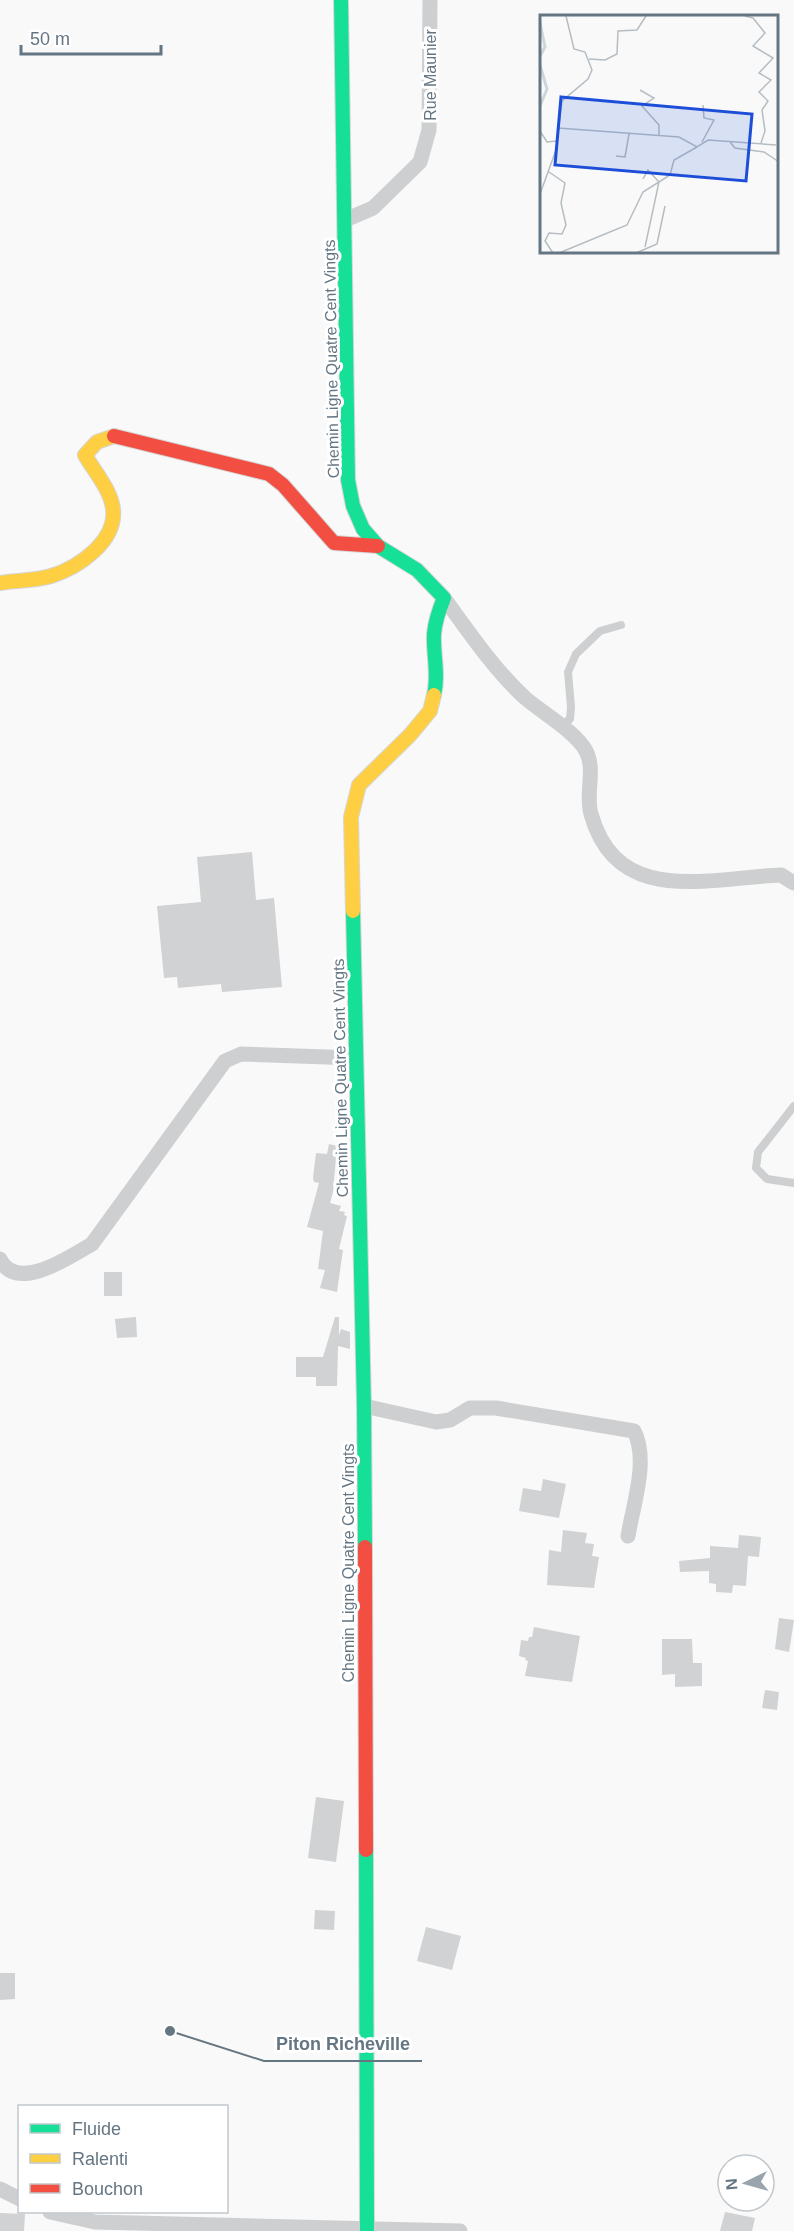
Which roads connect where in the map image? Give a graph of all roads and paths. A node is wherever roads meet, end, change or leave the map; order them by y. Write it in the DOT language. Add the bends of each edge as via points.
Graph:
graph roads {
  1 [pos="341,0"];
  2 [pos="430,0"];
  3 [pos="345,220"];
  4 [pos="378,546"];
  5 [pos="0,583"];
  6 [pos="444,598"];
  7 [pos="621,625"];
  8 [pos="561,726"];
  9 [pos="794,883"];
  10 [pos="356,1058"];
  11 [pos="794,1106"];
  12 [pos="794,1183"];
  13 [pos="0,1259"];
  14 [pos="364,1406"];
  15 [pos="628,1536"];
  16 [pos="0,2189"];
  17 [pos="18,2198"];
  18 [pos="58,2213"];
  19 [pos="367,2229"];
  20 [pos="460,2231"];
  1 -- 3 [label="street, Chemin Ligne Quatre Cent Vingts"];
  2 -- 3 [label="street, Rue Maunier" via="429,130 420,162 373,208"];
  3 -- 4 [label="street, Chemin Ligne Quatre Cent Vingts" via="348,480 363,529"];
  4 -- 5 [label="street" via="334,543 269,474 112,436 97,442 86,455 113,507 112,524 102,543 76,564 51,576"];
  4 -- 6 [label="street, Chemin Ligne Quatre Cent Vingts" via="417,570"];
  6 -- 8 [label="street" via="524,697"];
  6 -- 10 [label="street, Chemin Ligne Quatre Cent Vingts" via="434,635 437,681 430,711 359,785 351,817"];
  7 -- 8 [label="lane" via="600,631 576,654 568,672 570,719"];
  8 -- 9 [label="street" via="585,750 590,764 590,811 599,838 617,860 647,878 678,883 781,875"];
  10 -- 13 [label="street" via="241,1054 232,1057 225,1061 92,1244 60,1263 25,1275 12,1272"];
  10 -- 14 [label="street, Chemin Ligne Quatre Cent Vingts"];
  11 -- 12 [label="lane" via="758,1152 756,1168 766,1179"];
  14 -- 15 [label="street" via="436,1422 450,1420 470,1408 496,1408 634,1431 639,1442 640,1465"];
  14 -- 19 [label="street, Chemin Ligne Quatre Cent Vingts"];
  16 -- 17 [label="street"];
  18 -- 19 [label="street" via="95,2222"];
  19 -- 20 [label="street"];
}
